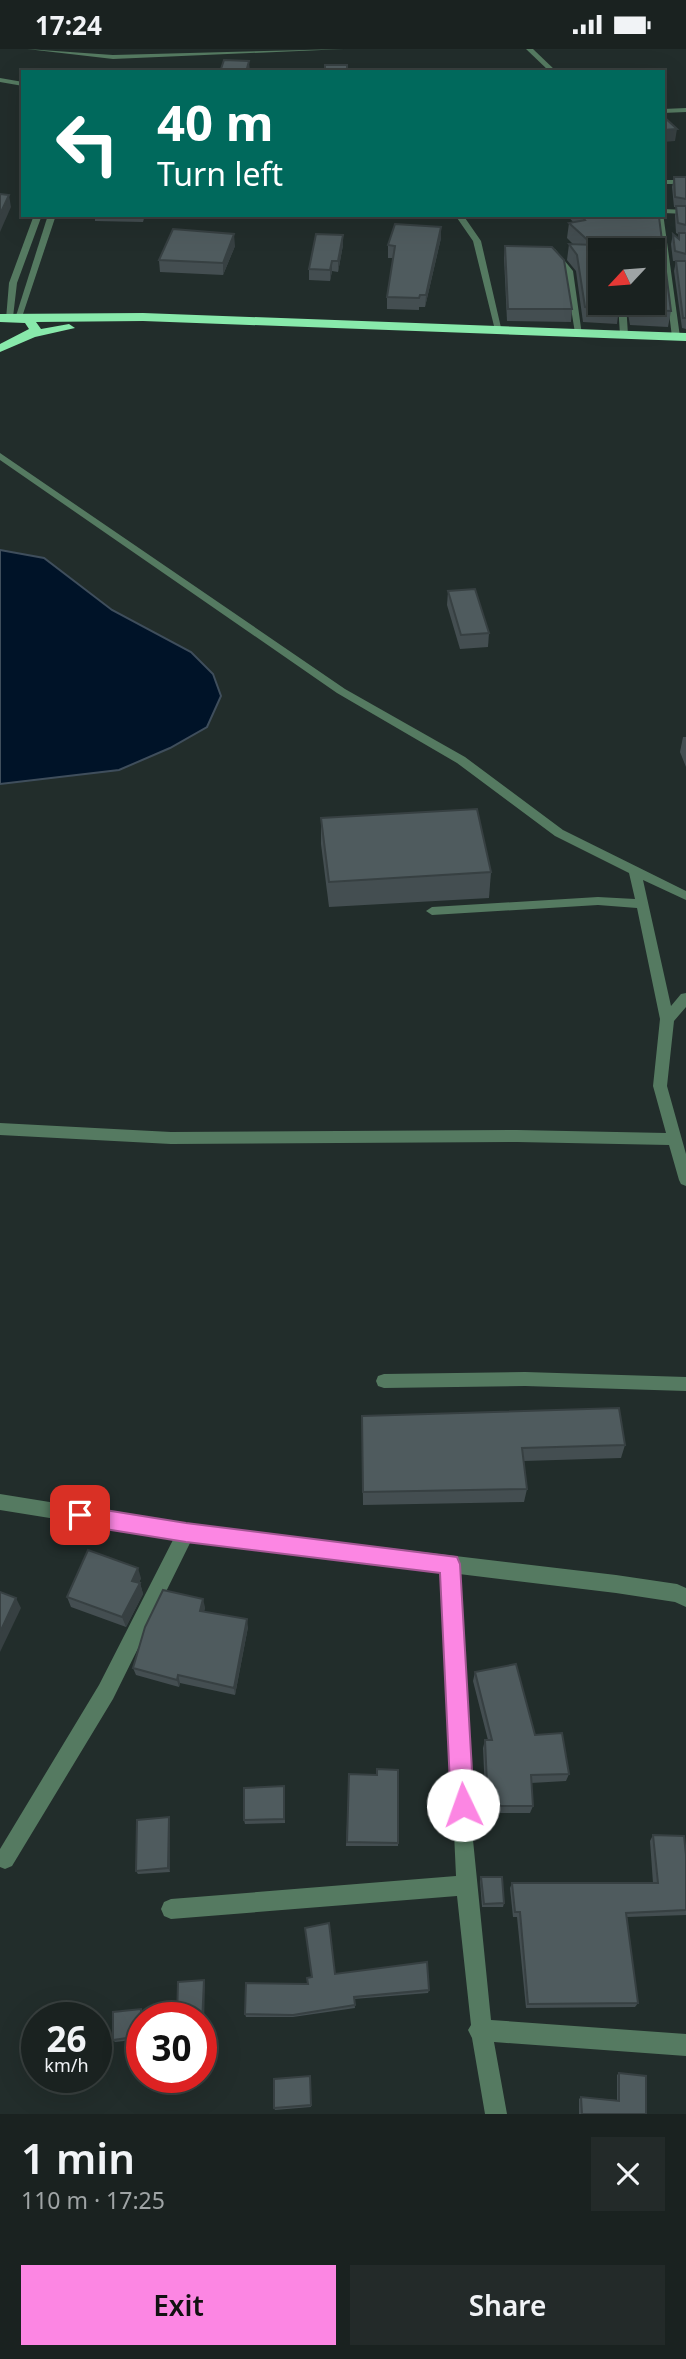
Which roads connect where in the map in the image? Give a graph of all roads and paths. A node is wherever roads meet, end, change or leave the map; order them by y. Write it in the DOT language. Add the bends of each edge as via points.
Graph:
graph roads {
  1 [pos="30,49"];
  2 [pos="341,49"];
  3 [pos="529,49"];
  4 [pos="552,70"];
  5 [pos="0,80"];
  6 [pos="21,84"];
  7 [pos="686,110"];
  8 [pos="665,111"];
  9 [pos="665,182"];
  10 [pos="686,182"];
  11 [pos="686,212"];
  12 [pos="665,213"];
  13 [pos="37,217"];
  14 [pos="51,217"];
  15 [pos="460,217"];
  16 [pos="662,217"];
  17 [pos="664,237"];
  18 [pos="675,238"];
  19 [pos="549,248"];
  20 [pos="672,299"];
  21 [pos="686,300"];
  22 [pos="623,315"];
  23 [pos="12,318"];
  24 [pos="499,330"];
  25 [pos="579,333"];
  26 [pos="33,334"];
  27 [pos="624,335"];
  28 [pos="681,337"];
  29 [pos="19,341"];
  30 [pos="0,342"];
  31 [pos="0,348"];
  32 [pos="686,348"];
  33 [pos="0,456"];
  34 [pos="635,871"];
  35 [pos="686,896"];
  36 [pos="642,905"];
  37 [pos="432,912"];
  38 [pos="686,998"];
  39 [pos="667,1019"];
  40 [pos="0,1129"];
  41 [pos="674,1139"];
  42 [pos="686,1180"];
  43 [pos="384,1381"];
  44 [pos="686,1384"];
  45 [pos="0,1503"];
  46 [pos="186,1532"];
  47 [pos="450,1564"];
  48 [pos="686,1598"];
  49 [pos="5,1859"];
  50 [pos="467,1885"];
  51 [pos="171,1909"];
  52 [pos="479,2030"];
  53 [pos="686,2045"];
  54 [pos="496,2114"];
  1 -- 2 [label="street" via="111,61"];
  3 -- 4 [label="street"];
  5 -- 6 [label="street"];
  7 -- 8 [label="street"];
  9 -- 10 [label="street"];
  11 -- 12 [label="street"];
  13 -- 23 [label="street" via="13,283"];
  14 -- 23 [label="street"];
  15 -- 24 [label="street" via="477,241"];
  16 -- 17 [label="street"];
  17 -- 18 [label="street"];
  17 -- 20 [label="street" via="673,266"];
  19 -- 25 [label="street" via="569,271"];
  20 -- 21 [label="street"];
  20 -- 28 [label="street"];
  22 -- 27 [label="street"];
  23 -- 24 [label="highway" via="143,317"];
  23 -- 26 [label="highway" via="33,323"];
  24 -- 25 [label="highway"];
  25 -- 27 [label="highway"];
  26 -- 29 [label="highway"];
  26 -- 32 [label="highway" via="145,323"];
  27 -- 28 [label="highway"];
  29 -- 30 [label="highway"];
  29 -- 31 [label="highway"];
  33 -- 34 [label="street" via="341,691 461,760 559,833"];
  34 -- 35 [label="street"];
  34 -- 36 [label="street"];
  36 -- 37 [label="street" via="598,901"];
  36 -- 39 [label="street"];
  38 -- 39 [label="street"];
  39 -- 41 [label="street" via="660,1086"];
  40 -- 41 [label="street" via="171,1138"];
  41 -- 42 [label="street"];
  43 -- 44 [label="street" via="526,1378"];
  45 -- 46 [label="street"];
  46 -- 47 [label="street"];
  46 -- 49 [label="street" via="106,1692"];
  47 -- 48 [label="street" via="616,1584"];
  47 -- 50 [label="street"];
  50 -- 51 [label="street"];
  50 -- 52 [label="street"];
  52 -- 53 [label="street"];
  52 -- 54 [label="street"];
}
